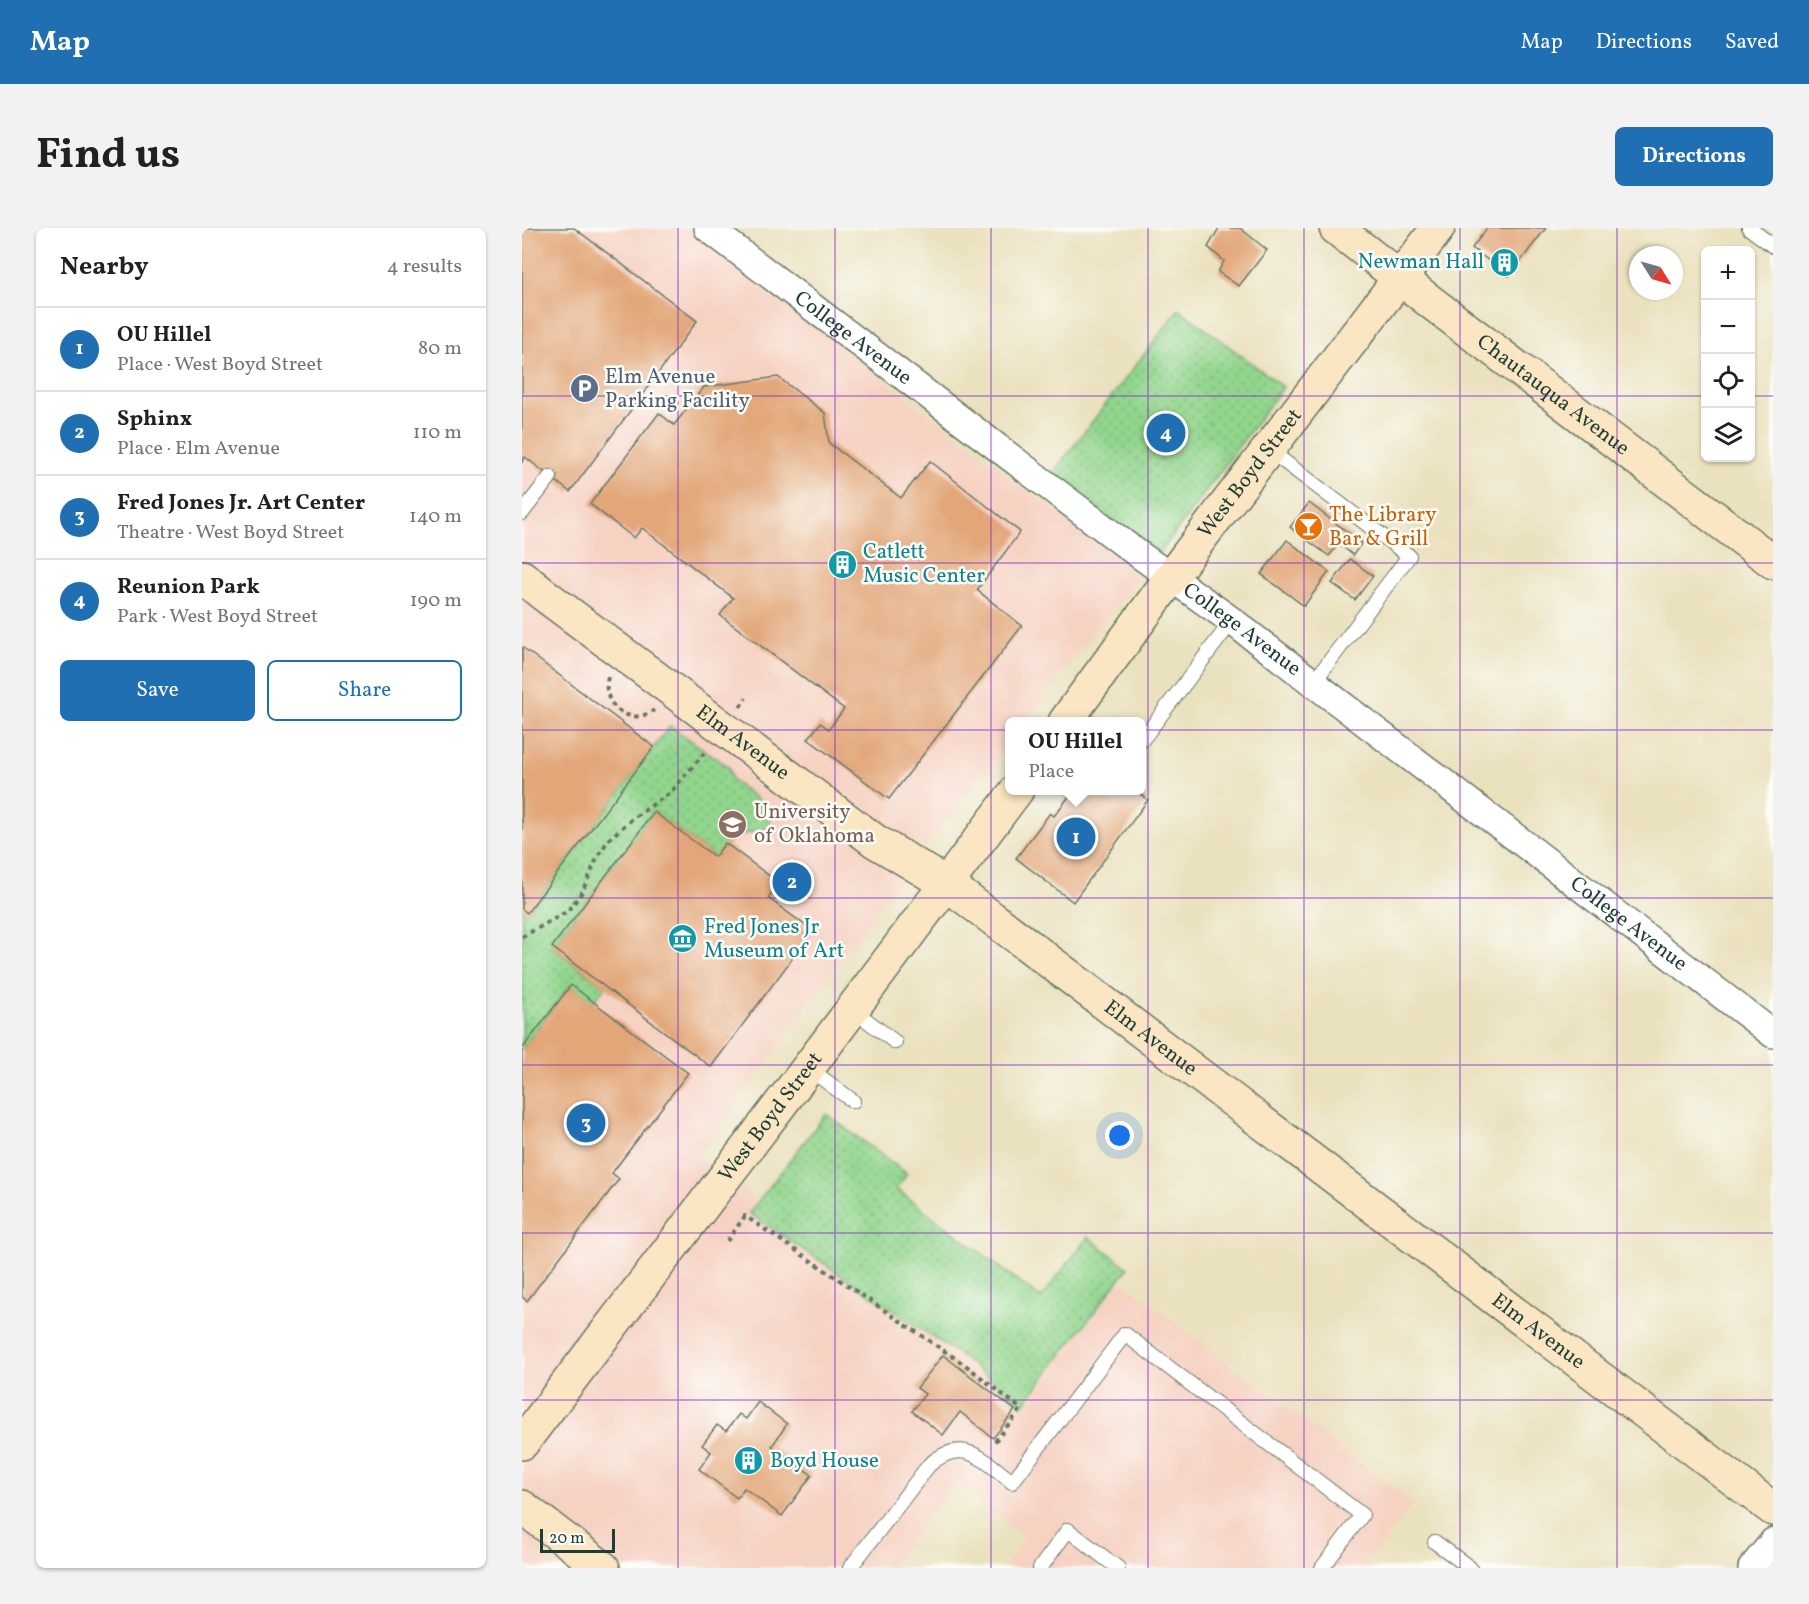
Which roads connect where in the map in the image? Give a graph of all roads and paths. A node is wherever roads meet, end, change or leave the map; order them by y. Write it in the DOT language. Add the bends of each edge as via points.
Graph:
graph roads {
  1 [pos="708,228"];
  2 [pos="1336,228"];
  3 [pos="1438,228"];
  4 [pos="1749,228"];
  5 [pos="1773,246"];
  6 [pos="1400,278"];
  7 [pos="1269,450"];
  8 [pos="550,477"];
  9 [pos="522,513"];
  10 [pos="1773,562"];
  11 [pos="522,577"];
  12 [pos="1172,577"];
  13 [pos="1232,621"];
  14 [pos="607,680"];
  15 [pos="1313,683"];
  16 [pos="746,698"];
  17 [pos="651,712"];
  18 [pos="1069,717"];
  19 [pos="723,728"];
  20 [pos="1146,735"];
  21 [pos="1013,795"];
  22 [pos="947,884"];
  23 [pos="522,937"];
  24 [pos="852,1009"];
  25 [pos="1773,1034"];
  26 [pos="895,1042"];
  27 [pos="808,1068"];
  28 [pos="853,1101"];
  29 [pos="727,1241"];
  30 [pos="522,1443"];
  31 [pos="981,1459"];
  32 [pos="522,1507"];
  33 [pos="1773,1509"];
  34 [pos="1436,1542"];
  35 [pos="1773,1542"];
  36 [pos="603,1568"];
  37 [pos="850,1568"];
  38 [pos="1040,1568"];
  39 [pos="1118,1568"];
  40 [pos="1322,1568"];
  41 [pos="1470,1568"];
  42 [pos="1752,1568"];
  1 -- 12 [label="street, College Avenue"];
  2 -- 6 [label="street, Chautauqua Avenue"];
  3 -- 6 [label="street, West Boyd Street"];
  4 -- 5 [label="lane"];
  6 -- 7 [label="street, West Boyd Street"];
  6 -- 10 [label="street, Chautauqua Avenue"];
  7 -- 12 [label="street, West Boyd Street"];
  7 -- 15 [label="lane" via="1409,556"];
  8 -- 9 [label="lane"];
  11 -- 19 [label="street, Elm Avenue"];
  12 -- 13 [label="street, College Avenue"];
  12 -- 18 [label="street, West Boyd Street"];
  13 -- 15 [label="street, College Avenue"];
  13 -- 20 [label="lane"];
  14 -- 17 [label="path" via="608,695 620,712 632,717"];
  15 -- 25 [label="street, College Avenue"];
  16 -- 19 [label="path"];
  19 -- 22 [label="street, Elm Avenue" via="875,841"];
  19 -- 23 [label="path" via="670,793 609,839 568,911"];
  21 -- 22 [label="street, West Boyd Street"];
  22 -- 24 [label="street, West Boyd Street"];
  22 -- 33 [label="street, Elm Avenue"];
  24 -- 26 [label="lane"];
  24 -- 27 [label="street, West Boyd Street"];
  27 -- 28 [label="lane"];
  27 -- 30 [label="street, West Boyd Street"];
  29 -- 31 [label="path" via="745,1216 968,1367 1021,1409"];
  31 -- 37 [label="lane" via="962,1451 940,1455"];
  31 -- 40 [label="lane" via="1012,1482 1125,1334 1362,1515"];
  32 -- 36 [label="street"];
  34 -- 41 [label="lane"];
  35 -- 42 [label="street"];
  38 -- 39 [label="lane" via="1068,1530"];
}
